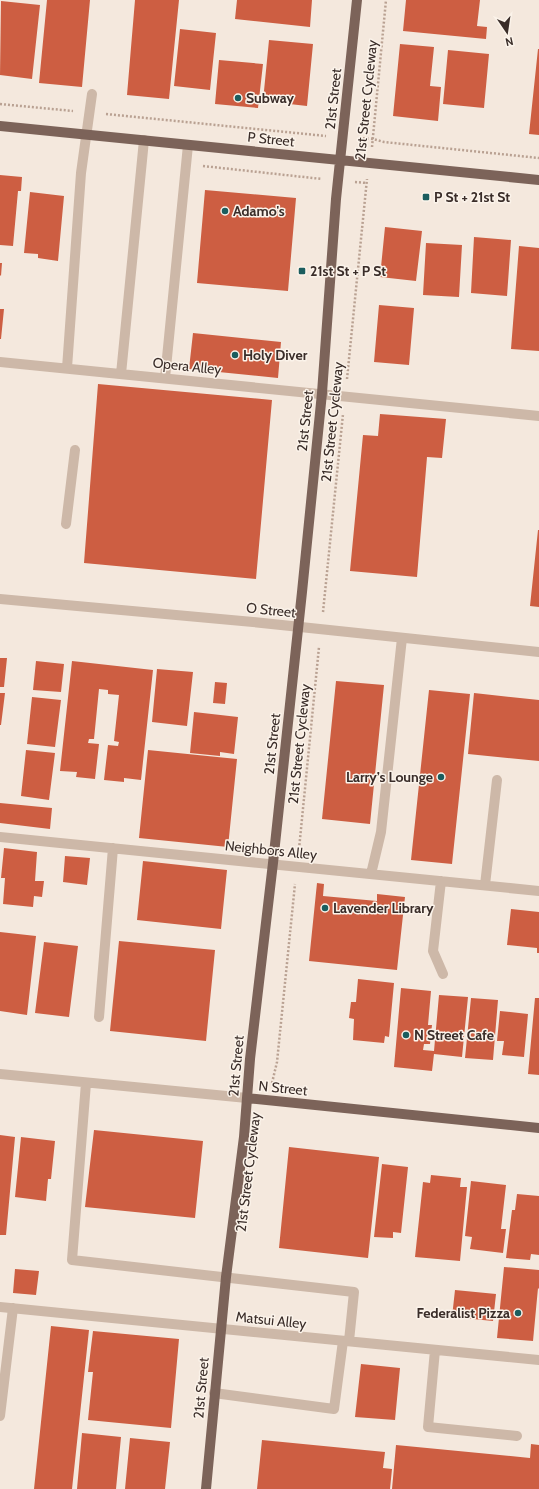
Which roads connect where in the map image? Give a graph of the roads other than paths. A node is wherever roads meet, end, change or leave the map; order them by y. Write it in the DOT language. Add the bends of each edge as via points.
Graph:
graph roads {
  1 [pos="357,0"];
  2 [pos="92,94"];
  3 [pos="0,126"];
  4 [pos="87,134"];
  5 [pos="144,140"];
  6 [pos="188,145"];
  7 [pos="340,160"];
  8 [pos="539,180"];
  9 [pos="0,362"];
  10 [pos="67,368"];
  11 [pos="121,374"];
  12 [pos="165,378"];
  13 [pos="322,393"];
  14 [pos="539,416"];
  15 [pos="75,450"];
  16 [pos="66,524"];
  17 [pos="0,599"];
  18 [pos="298,627"];
  19 [pos="402,638"];
  20 [pos="539,652"];
  21 [pos="497,780"];
  22 [pos="0,837"];
  23 [pos="113,848"];
  24 [pos="273,864"];
  25 [pos="371,874"];
  26 [pos="441,881"];
  27 [pos="486,885"];
  28 [pos="539,890"];
  29 [pos="443,974"];
  30 [pos="99,1016"];
  31 [pos="0,1074"];
  32 [pos="86,1083"];
  33 [pos="247,1098"];
  34 [pos="539,1128"];
  35 [pos="226,1277"];
  36 [pos="0,1306"];
  37 [pos="13,1308"];
  38 [pos="220,1329"];
  39 [pos="346,1341"];
  40 [pos="436,1350"];
  41 [pos="539,1360"];
  42 [pos="214,1393"];
  43 [pos="0,1416"];
  44 [pos="517,1436"];
  45 [pos="206,1489"];
  1 -- 7 [label="main road, 21st Street"];
  2 -- 4 [label="street"];
  3 -- 4 [label="main road, P Street"];
  4 -- 5 [label="main road, P Street"];
  4 -- 10 [label="street" via="81,173"];
  5 -- 6 [label="main road, P Street"];
  5 -- 11 [label="street"];
  6 -- 7 [label="main road, P Street"];
  6 -- 12 [label="street"];
  7 -- 8 [label="main road, P Street"];
  7 -- 13 [label="main road, 21st Street"];
  9 -- 10 [label="street, Opera Alley"];
  10 -- 11 [label="street, Opera Alley"];
  11 -- 12 [label="street, Opera Alley"];
  12 -- 13 [label="street, Opera Alley"];
  13 -- 14 [label="street, Opera Alley"];
  13 -- 18 [label="main road, 21st Street"];
  15 -- 16 [label="street"];
  17 -- 18 [label="street, O Street"];
  18 -- 19 [label="street, O Street"];
  18 -- 24 [label="main road, 21st Street"];
  19 -- 20 [label="street, O Street"];
  19 -- 25 [label="street" via="381,832"];
  21 -- 27 [label="street"];
  22 -- 23 [label="street, Neighbors Alley"];
  23 -- 24 [label="street, Neighbors Alley"];
  23 -- 30 [label="street"];
  24 -- 25 [label="street, Neighbors Alley"];
  24 -- 33 [label="main road, 21st Street"];
  25 -- 26 [label="street, Neighbors Alley"];
  26 -- 27 [label="street, Neighbors Alley"];
  26 -- 29 [label="street" via="433,951"];
  27 -- 28 [label="street, Neighbors Alley"];
  31 -- 32 [label="street, N Street"];
  32 -- 33 [label="street, N Street"];
  32 -- 35 [label="street" via="72,1260"];
  33 -- 34 [label="main road, N Street"];
  33 -- 35 [label="main road, 21st Street"];
  35 -- 38 [label="main road, 21st Street"];
  35 -- 39 [label="street" via="354,1292"];
  36 -- 37 [label="street, Matsui Alley"];
  37 -- 38 [label="street, Matsui Alley"];
  37 -- 43 [label="street"];
  38 -- 39 [label="street, Matsui Alley"];
  38 -- 42 [label="main road, 21st Street"];
  39 -- 40 [label="street, Matsui Alley"];
  39 -- 42 [label="street" via="334,1409"];
  40 -- 41 [label="street, Matsui Alley"];
  40 -- 44 [label="street" via="428,1427"];
  42 -- 45 [label="main road, 21st Street"];
}
